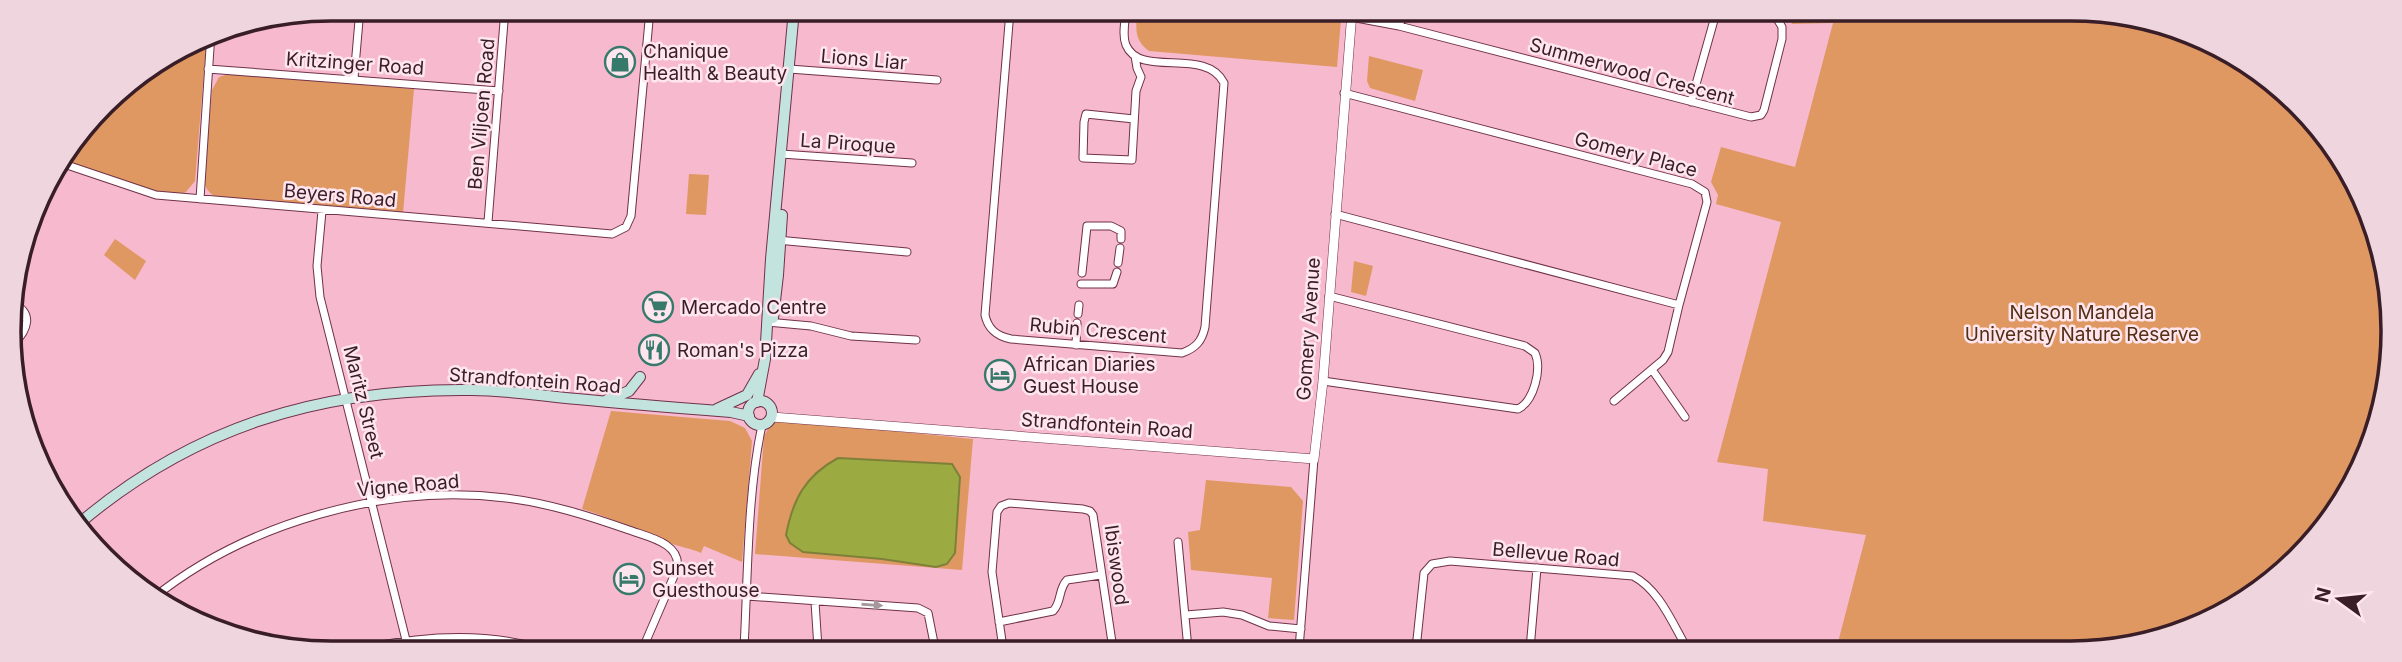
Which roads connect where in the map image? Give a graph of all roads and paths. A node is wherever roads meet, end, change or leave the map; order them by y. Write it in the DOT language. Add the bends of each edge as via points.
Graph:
graph roads {
  1 [pos="359,21"];
  2 [pos="504,21"];
  3 [pos="649,21"];
  4 [pos="793,21"];
  5 [pos="1009,21"];
  6 [pos="1126,21"];
  7 [pos="1350,21"];
  8 [pos="1377,21"];
  9 [pos="1401,21"];
  10 [pos="1714,21"];
  11 [pos="1778,21"];
  12 [pos="1399,26"];
  13 [pos="210,46"];
  14 [pos="1135,56"];
  15 [pos="208,69"];
  16 [pos="789,69"];
  17 [pos="354,78"];
  18 [pos="937,80"];
  19 [pos="499,91"];
  20 [pos="1344,93"];
  21 [pos="1691,102"];
  22 [pos="1134,119"];
  23 [pos="782,152"];
  24 [pos="912,163"];
  25 [pos="69,166"];
  26 [pos="200,199"];
  27 [pos="322,211"];
  28 [pos="1335,214"];
  29 [pos="488,222"];
  30 [pos="1121,239"];
  31 [pos="777,240"];
  32 [pos="1120,248"];
  33 [pos="907,252"];
  34 [pos="1118,263"];
  35 [pos="1116,272"];
  36 [pos="1082,273"];
  37 [pos="1080,295"];
  38 [pos="1329,296"];
  39 [pos="1679,304"];
  40 [pos="22,311"];
  41 [pos="770,322"];
  42 [pos="1077,323"];
  43 [pos="21,337"];
  44 [pos="916,340"];
  45 [pos="1076,345"];
  46 [pos="765,359"];
  47 [pos="1653,371"];
  48 [pos="640,377"];
  49 [pos="1323,381"];
  50 [pos="345,397"];
  51 [pos="1614,401"];
  52 [pos="601,402"];
  53 [pos="715,410"];
  54 [pos="756,413"];
  55 [pos="772,416"];
  56 [pos="1685,417"];
  57 [pos="1314,459"];
  58 [pos="372,501"];
  59 [pos="85,519"];
  60 [pos="1178,542"];
  61 [pos="1537,568"];
  62 [pos="1101,575"];
  63 [pos="163,591"];
  64 [pos="747,596"];
  65 [pos="815,601"];
  66 [pos="1186,615"];
  67 [pos="999,622"];
  68 [pos="1301,629"];
  69 [pos="430,638"];
  70 [pos="406,640"];
  71 [pos="401,641"];
  72 [pos="431,641"];
  73 [pos="507,641"];
  74 [pos="645,641"];
  75 [pos="744,641"];
  76 [pos="818,641"];
  77 [pos="934,641"];
  78 [pos="1002,641"];
  79 [pos="1112,641"];
  80 [pos="1188,641"];
  81 [pos="1300,641"];
  82 [pos="1417,641"];
  83 [pos="1531,641"];
  84 [pos="1683,641"];
  1 -- 17 [label="street"];
  2 -- 19 [label="street, Ben Viljoen Road"];
  3 -- 29 [label="street, Beyers Road" via="630,220 621,231 604,234"];
  4 -- 16 [label="main road"];
  5 -- 45 [label="street, Rubin Crescent" via="985,315 991,329 1003,337"];
  6 -- 14 [label="street" via="1125,41"];
  7 -- 20 [label="street, Gomery Avenue"];
  8 -- 12 [label="street, Summerwood Crescent"];
  9 -- 12 [label="street"];
  10 -- 21 [label="street"];
  11 -- 21 [label="street, Summerwood Crescent" via="1783,39 1761,114 1743,116"];
  12 -- 21 [label="street, Summerwood Crescent"];
  13 -- 15 [label="street"];
  14 -- 22 [label="street" via="1142,77"];
  14 -- 45 [label="street, Rubin Crescent" via="1206,67 1224,83 1205,327 1198,344 1182,353"];
  15 -- 17 [label="street, Kritzinger Road"];
  15 -- 26 [label="street"];
  16 -- 18 [label="street, Lions Liar"];
  16 -- 23 [label="main road"];
  17 -- 19 [label="street, Kritzinger Road"];
  19 -- 29 [label="street, Ben Viljoen Road"];
  20 -- 28 [label="street, Gomery Avenue"];
  20 -- 39 [label="street, Gomery Place" via="1699,186 1707,202"];
  22 -- 22 [label="street" via="1131,160 1083,158 1086,114"];
  23 -- 24 [label="street, La Piroque"];
  23 -- 31 [label="main road"];
  25 -- 26 [label="street, Beyers Road" via="156,195"];
  26 -- 27 [label="street, Beyers Road"];
  27 -- 29 [label="street, Beyers Road"];
  27 -- 50 [label="street, Maritz Street" via="317,282"];
  28 -- 38 [label="street, Gomery Avenue"];
  28 -- 39 [label="street"];
  30 -- 36 [label="street" via="1116,227 1087,226"];
  31 -- 33 [label="street"];
  31 -- 41 [label="main road"];
  32 -- 34 [label="street"];
  35 -- 37 [label="street" via="1113,284 1081,284"];
  38 -- 49 [label="street, Gomery Avenue"];
  38 -- 49 [label="street" via="1525,346 1535,353 1537,368 1530,398 1518,409"];
  39 -- 47 [label="street, Gomery Place" via="1668,352"];
  40 -- 43 [label="street" via="27,319"];
  41 -- 44 [label="street"];
  41 -- 46 [label="main road"];
  41 -- 54 [label="main road"];
  42 -- 45 [label="street"];
  46 -- 53 [label="main road" via="747,394"];
  46 -- 54 [label="main road"];
  47 -- 51 [label="street"];
  47 -- 56 [label="street"];
  48 -- 52 [label="main road" via="629,391"];
  49 -- 57 [label="street, Gomery Avenue"];
  50 -- 52 [label="main road, Strandfontein Road" via="474,390"];
  50 -- 58 [label="street, Maritz Street"];
  50 -- 59 [label="main road, Strandfontein Road" via="279,412 200,444 128,485"];
  52 -- 53 [label="main road, Strandfontein Road"];
  53 -- 54 [label="main road, Strandfontein Road"];
  54 -- 55 [label="main road" via="768,422"];
  54 -- 55 [label="main road" via="771,407"];
  54 -- 64 [label="street" via="758,444"];
  55 -- 57 [label="street, Strandfontein Road"];
  57 -- 68 [label="street, Gomery Avenue"];
  58 -- 63 [label="street, Vigne Road" via="280,527 210,560"];
  58 -- 70 [label="street, Maritz Street"];
  58 -- 74 [label="street, Vigne Road" via="507,498 580,514 666,544 678,564"];
  60 -- 66 [label="street"];
  61 -- 82 [label="street, Bellevue Road" via="1435,562 1427,568 1422,583"];
  61 -- 83 [label="street"];
  61 -- 84 [label="street, Bellevue Road" via="1639,579 1656,595"];
  62 -- 67 [label="street" via="1067,580 1053,611"];
  62 -- 67 [label="street, Ibiswood" via="1095,518 1090,511 1004,505 996,518 992,561"];
  62 -- 79 [label="street, Ibiswood"];
  64 -- 65 [label="street"];
  64 -- 75 [label="street"];
  65 -- 76 [label="street"];
  65 -- 77 [label="street, one-way" via="923,610 930,618"];
  66 -- 68 [label="street" via="1223,612"];
  66 -- 80 [label="street"];
  67 -- 78 [label="street, Ibiswood"];
  68 -- 81 [label="street, Gomery Avenue"];
  69 -- 70 [label="street"];
  69 -- 72 [label="street"];
  69 -- 73 [label="street"];
  70 -- 71 [label="street"];
}
